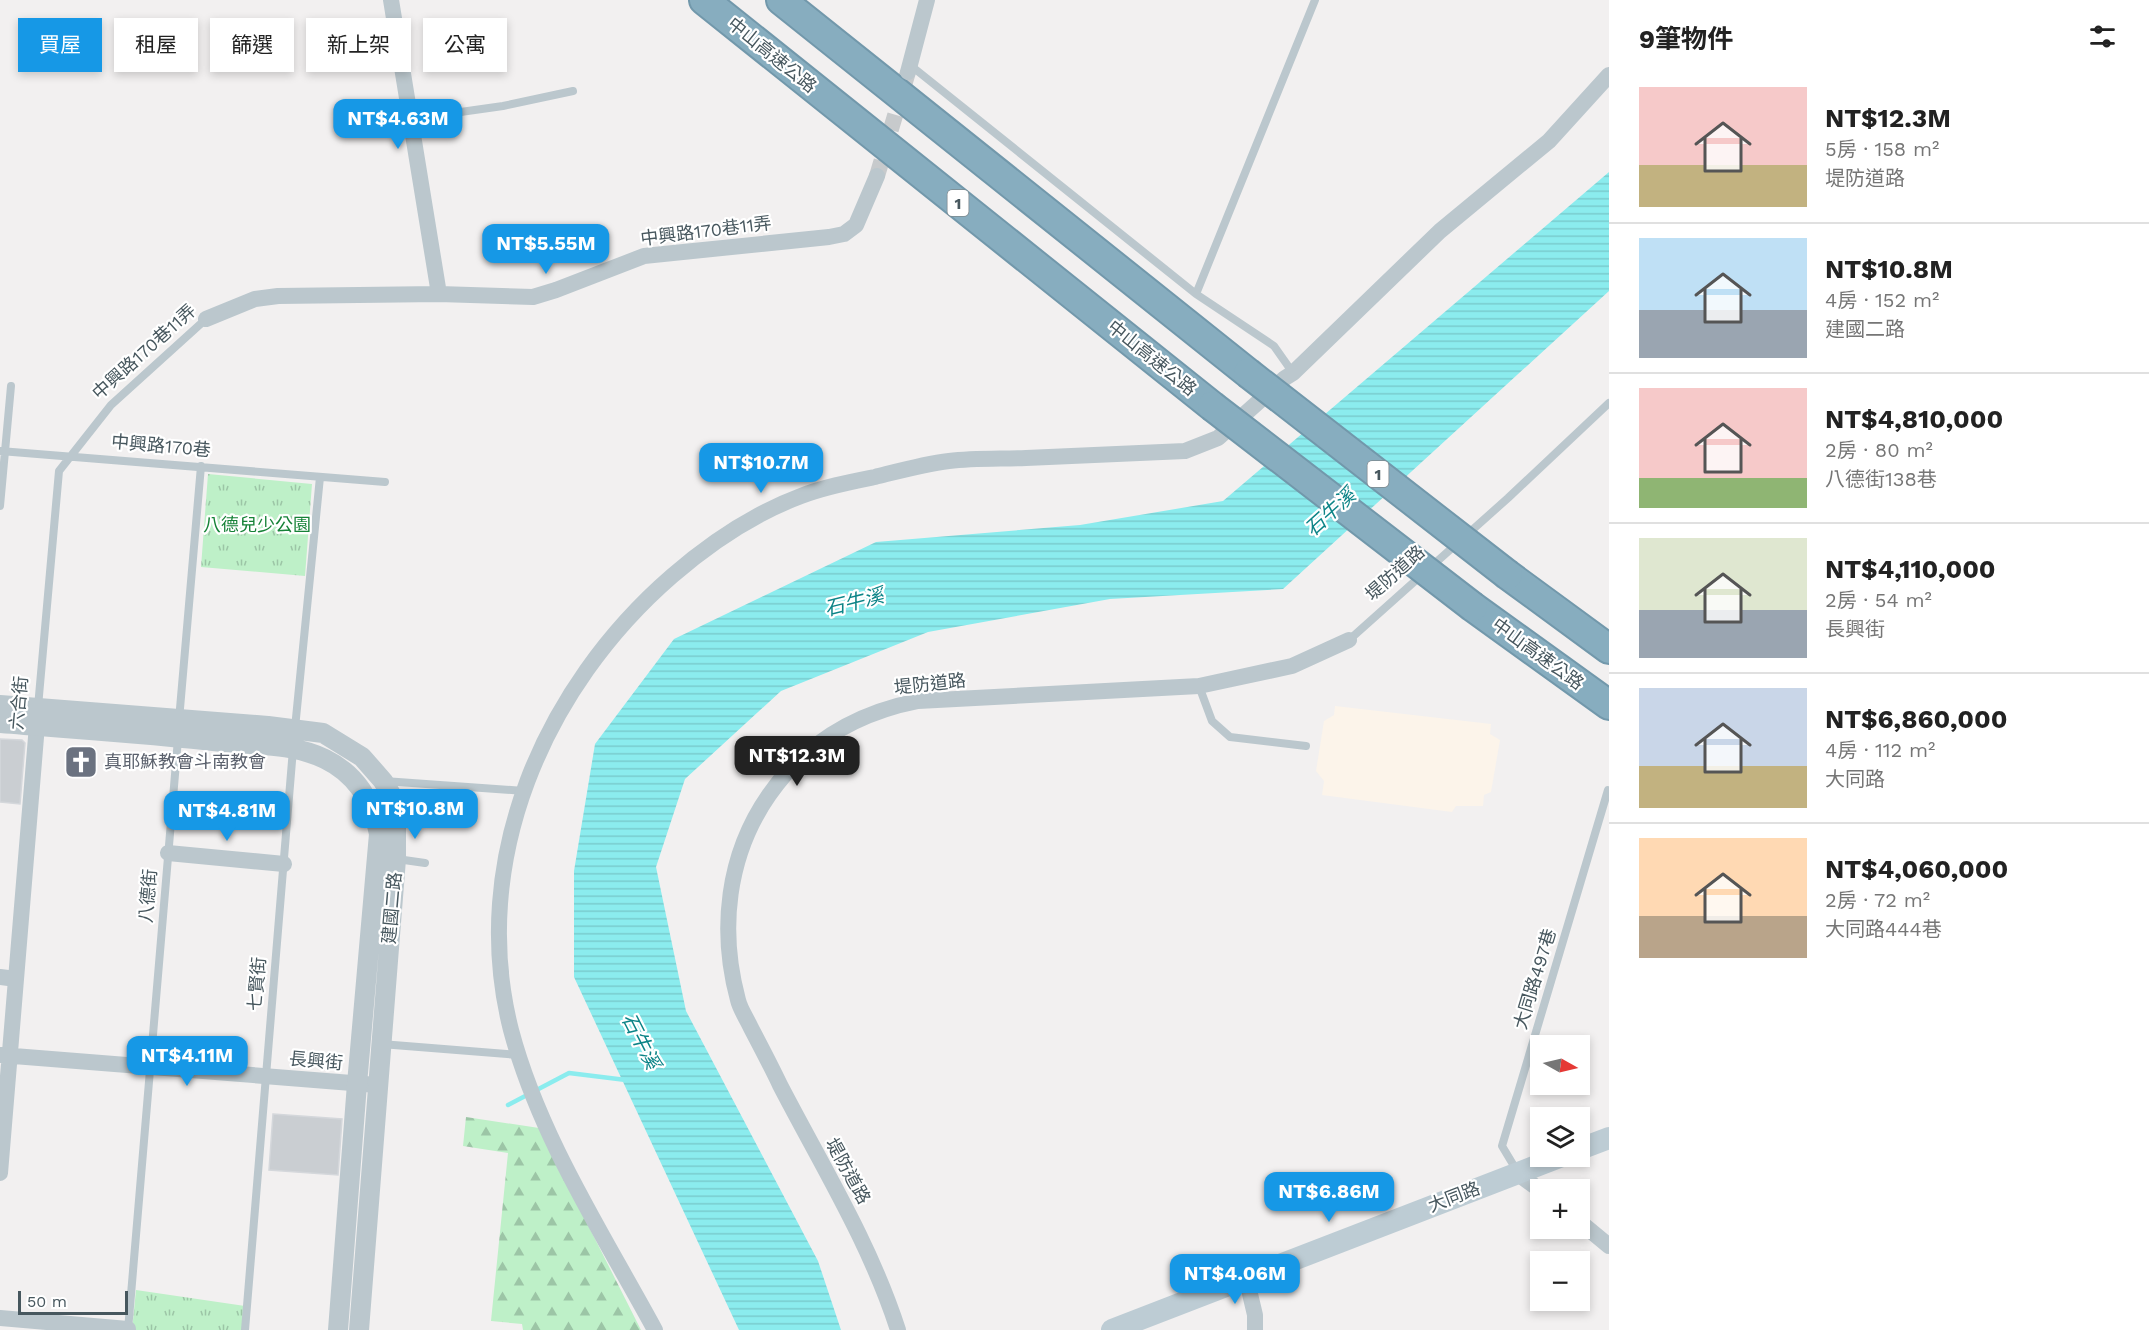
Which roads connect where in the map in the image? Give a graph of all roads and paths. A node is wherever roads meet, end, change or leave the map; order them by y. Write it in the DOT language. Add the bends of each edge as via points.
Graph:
graph roads {
  1 [pos="391,0"];
  2 [pos="704,0"];
  3 [pos="781,0"];
  4 [pos="927,0"];
  5 [pos="1315,0"];
  6 [pos="909,69"];
  7 [pos="1609,75"];
  8 [pos="573,91"];
  9 [pos="411,119"];
  10 [pos="876,176"];
  11 [pos="439,294"];
  12 [pos="1197,294"];
  13 [pos="206,320"];
  14 [pos="1293,373"];
  15 [pos="11,386"];
  16 [pos="1609,403"];
  17 [pos="2,451"];
  18 [pos="71,455"];
  19 [pos="201,466"];
  20 [pos="320,477"];
  21 [pos="385,482"];
  22 [pos="0,506"];
  23 [pos="1349,640"];
  24 [pos="1609,649"];
  25 [pos="1199,686"];
  26 [pos="0,705"];
  27 [pos="1609,705"];
  28 [pos="37,717"];
  29 [pos="0,723"];
  30 [pos="178,728"];
  31 [pos="295,728"];
  32 [pos="1306,746"];
  33 [pos="293,749"];
  34 [pos="383,781"];
  35 [pos="1608,790"];
  36 [pos="524,791"];
  37 [pos="168,853"];
  38 [pos="396,859"];
  39 [pos="425,863"];
  40 [pos="284,864"];
  41 [pos="8,978"];
  42 [pos="380,1044"];
  43 [pos="5,1055"];
  44 [pos="518,1055"];
  45 [pos="150,1067"];
  46 [pos="266,1076"];
  47 [pos="357,1084"];
  48 [pos="377,1085"];
  49 [pos="1609,1138"];
  50 [pos="1590,1145"];
  51 [pos="1535,1167"];
  52 [pos="0,1173"];
  53 [pos="1518,1174"];
  54 [pos="1530,1183"];
  55 [pos="1590,1230"];
  56 [pos="1609,1246"];
  57 [pos="1246,1277"];
  58 [pos="0,1318"];
  59 [pos="128,1329"];
  60 [pos="244,1330"];
  61 [pos="338,1330"];
  62 [pos="359,1330"];
  63 [pos="655,1330"];
  64 [pos="898,1330"];
  65 [pos="1112,1330"];
  66 [pos="1255,1330"];
  1 -- 9 [label="street"];
  2 -- 27 [label="highway, 中山高速公路 / 1, bridge" via="1212,406 1473,607"];
  3 -- 24 [label="highway, 1, bridge" via="1248,373"];
  4 -- 6 [label="street"];
  5 -- 12 [label="lane"];
  6 -- 12 [label="lane"];
  7 -- 14 [label="street" via="1549,141 1440,231"];
  8 -- 9 [label="lane"];
  9 -- 11 [label="street"];
  10 -- 11 [label="street, 中興路170巷11弄" via="856,225 844,234 644,256 534,297"];
  11 -- 13 [label="street, 中興路170巷11弄" via="278,296 255,299"];
  12 -- 14 [label="lane" via="1274,346"];
  13 -- 18 [label="lane, 中興路170巷11弄" via="111,405"];
  14 -- 36 [label="street" via="1218,438 1185,451 948,461 848,482 802,495 766,511 702,550 624,622 591,662 559,711"];
  15 -- 17 [label="lane"];
  16 -- 23 [label="lane, 堤防道路"];
  17 -- 18 [label="lane, 中興路170巷"];
  17 -- 22 [label="lane"];
  18 -- 19 [label="lane, 中興路170巷"];
  18 -- 28 [label="lane, 六合街" via="59,471"];
  19 -- 20 [label="lane, 中興路170巷"];
  19 -- 30 [label="lane, 八德街"];
  20 -- 21 [label="lane, 中興路170巷"];
  20 -- 31 [label="lane"];
  23 -- 25 [label="street, 堤防道路" via="1292,666"];
  25 -- 32 [label="lane" via="1212,721 1230,737"];
  25 -- 64 [label="street, 堤防道路" via="918,701 878,711 839,729 805,754 776,785 754,820 739,859 727,913 729,957 738,1002 858,1231"];
  26 -- 28 [label="street, 建國二路"];
  28 -- 29 [label="street, 建國二路"];
  28 -- 30 [label="street, 建國二路"];
  28 -- 41 [label="street, 六合街"];
  30 -- 31 [label="street, 建國二路"];
  30 -- 33 [label="street, 建國二路"];
  30 -- 37 [label="lane, 八德街"];
  31 -- 34 [label="street, 建國二路" via="323,733 342,743 362,757"];
  33 -- 40 [label="lane, 七賢街"];
  33 -- 47 [label="street, 建國二路" via="325,759 346,773 364,794 379,834"];
  34 -- 36 [label="lane"];
  34 -- 38 [label="street, 建國二路" via="396,811"];
  35 -- 53 [label="lane, 大同路497巷" via="1502,1146"];
  36 -- 44 [label="street" via="504,868 499,906 504,996"];
  37 -- 40 [label="street"];
  37 -- 45 [label="lane, 八德街"];
  38 -- 39 [label="lane"];
  38 -- 42 [label="street, 建國二路"];
  40 -- 46 [label="lane, 七賢街"];
  41 -- 43 [label="street, 六合街"];
  42 -- 44 [label="lane"];
  42 -- 48 [label="street, 建國二路"];
  43 -- 45 [label="street, 長興街"];
  43 -- 52 [label="street, 六合街"];
  44 -- 63 [label="street" via="552,1141"];
  45 -- 46 [label="street, 長興街"];
  45 -- 59 [label="lane, 八德街"];
  46 -- 47 [label="street, 長興街"];
  46 -- 60 [label="lane, 七賢街"];
  47 -- 48 [label="street, 長興街"];
  47 -- 61 [label="street, 建國二路"];
  48 -- 62 [label="street, 建國二路"];
  49 -- 50 [label="main road"];
  51 -- 53 [label="main road, 大同路"];
  53 -- 54 [label="street"];
  53 -- 57 [label="main road, 大同路"];
  55 -- 56 [label="street"];
  57 -- 65 [label="main road, 大同路"];
  57 -- 66 [label="street"];
  58 -- 59 [label="street"];
}
